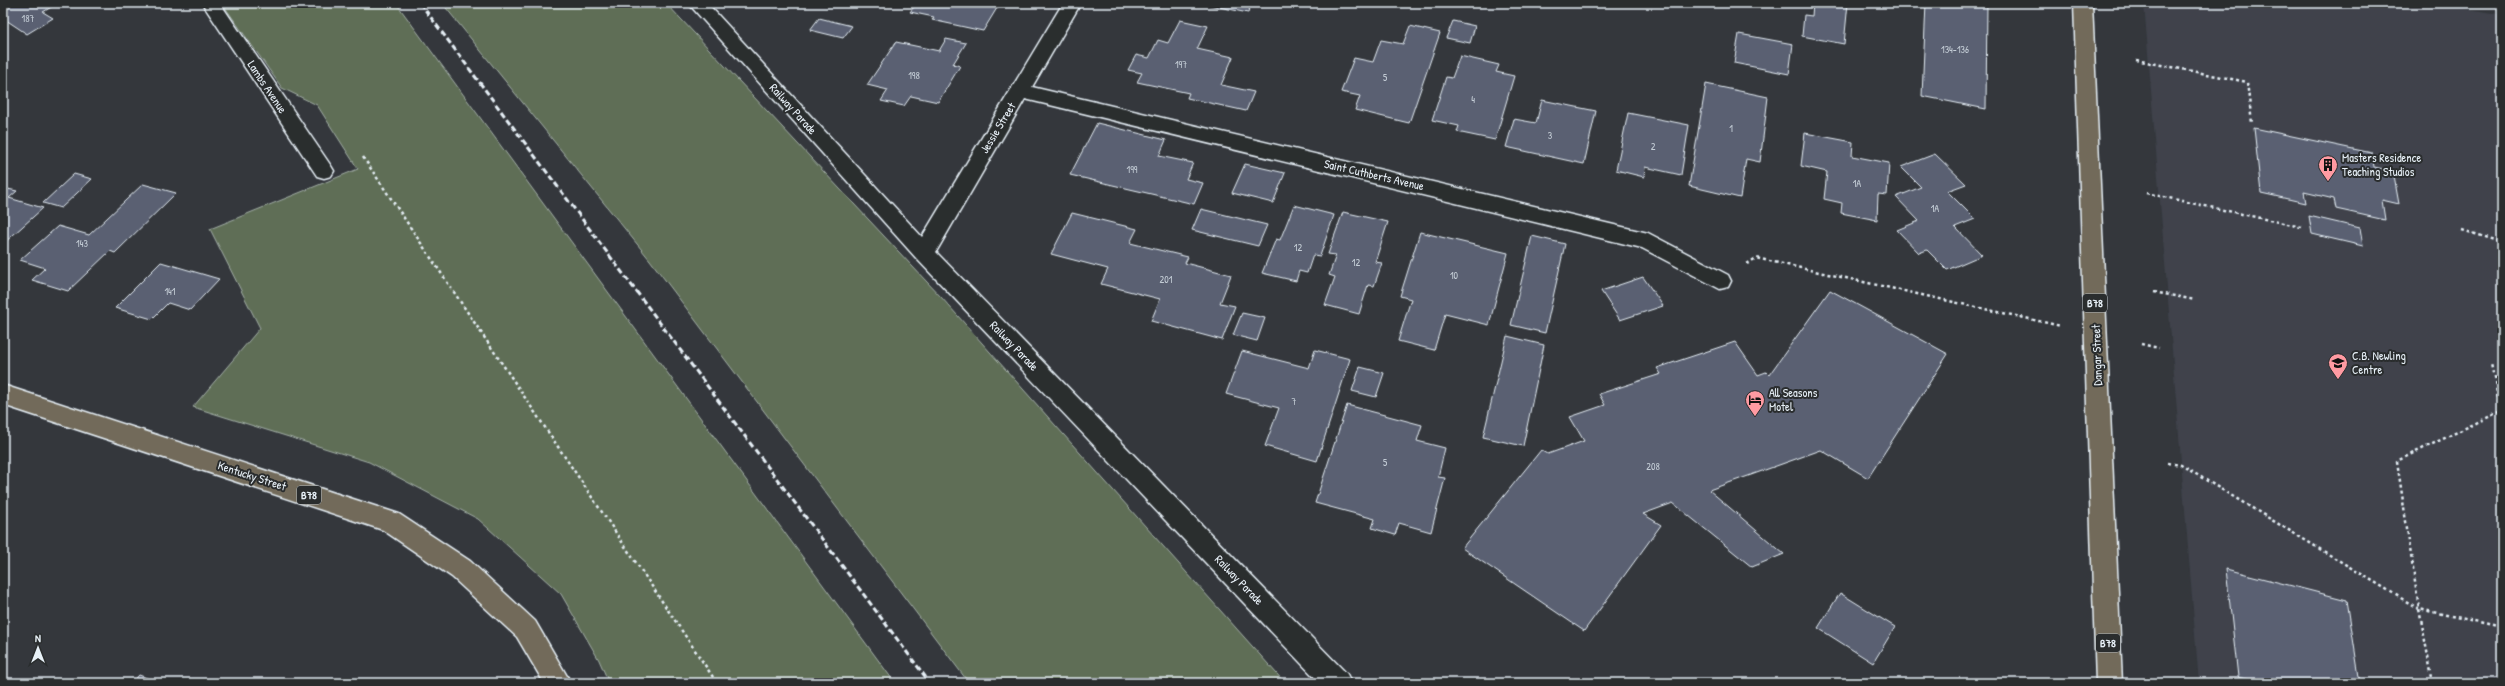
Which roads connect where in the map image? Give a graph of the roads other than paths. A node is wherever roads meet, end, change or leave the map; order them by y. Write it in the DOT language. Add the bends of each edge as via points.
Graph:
graph roads {
  1 [pos="211,3"];
  2 [pos="697,3"];
  3 [pos="1072,3"];
  4 [pos="2083,3"];
  5 [pos="1020,91"];
  6 [pos="324,171"];
  7 [pos="924,253"];
  8 [pos="1720,281"];
  9 [pos="3,395"];
  10 [pos="558,683"];
  11 [pos="1338,683"];
  12 [pos="2109,683"];
  1 -- 6 [label="street, Lambs Avenue"];
  2 -- 7 [label="street, Railway Parade"];
  3 -- 5 [label="street, Jessie Street"];
  4 -- 12 [label="main road, Dangar Street / B78"];
  5 -- 7 [label="street, Jessie Street"];
  5 -- 8 [label="street, Saint Cuthberts Avenue" via="1648,241"];
  7 -- 11 [label="street, Railway Parade"];
  9 -- 10 [label="main road, Kentucky Street / B78" via="391,522 461,570 526,629"];
}
